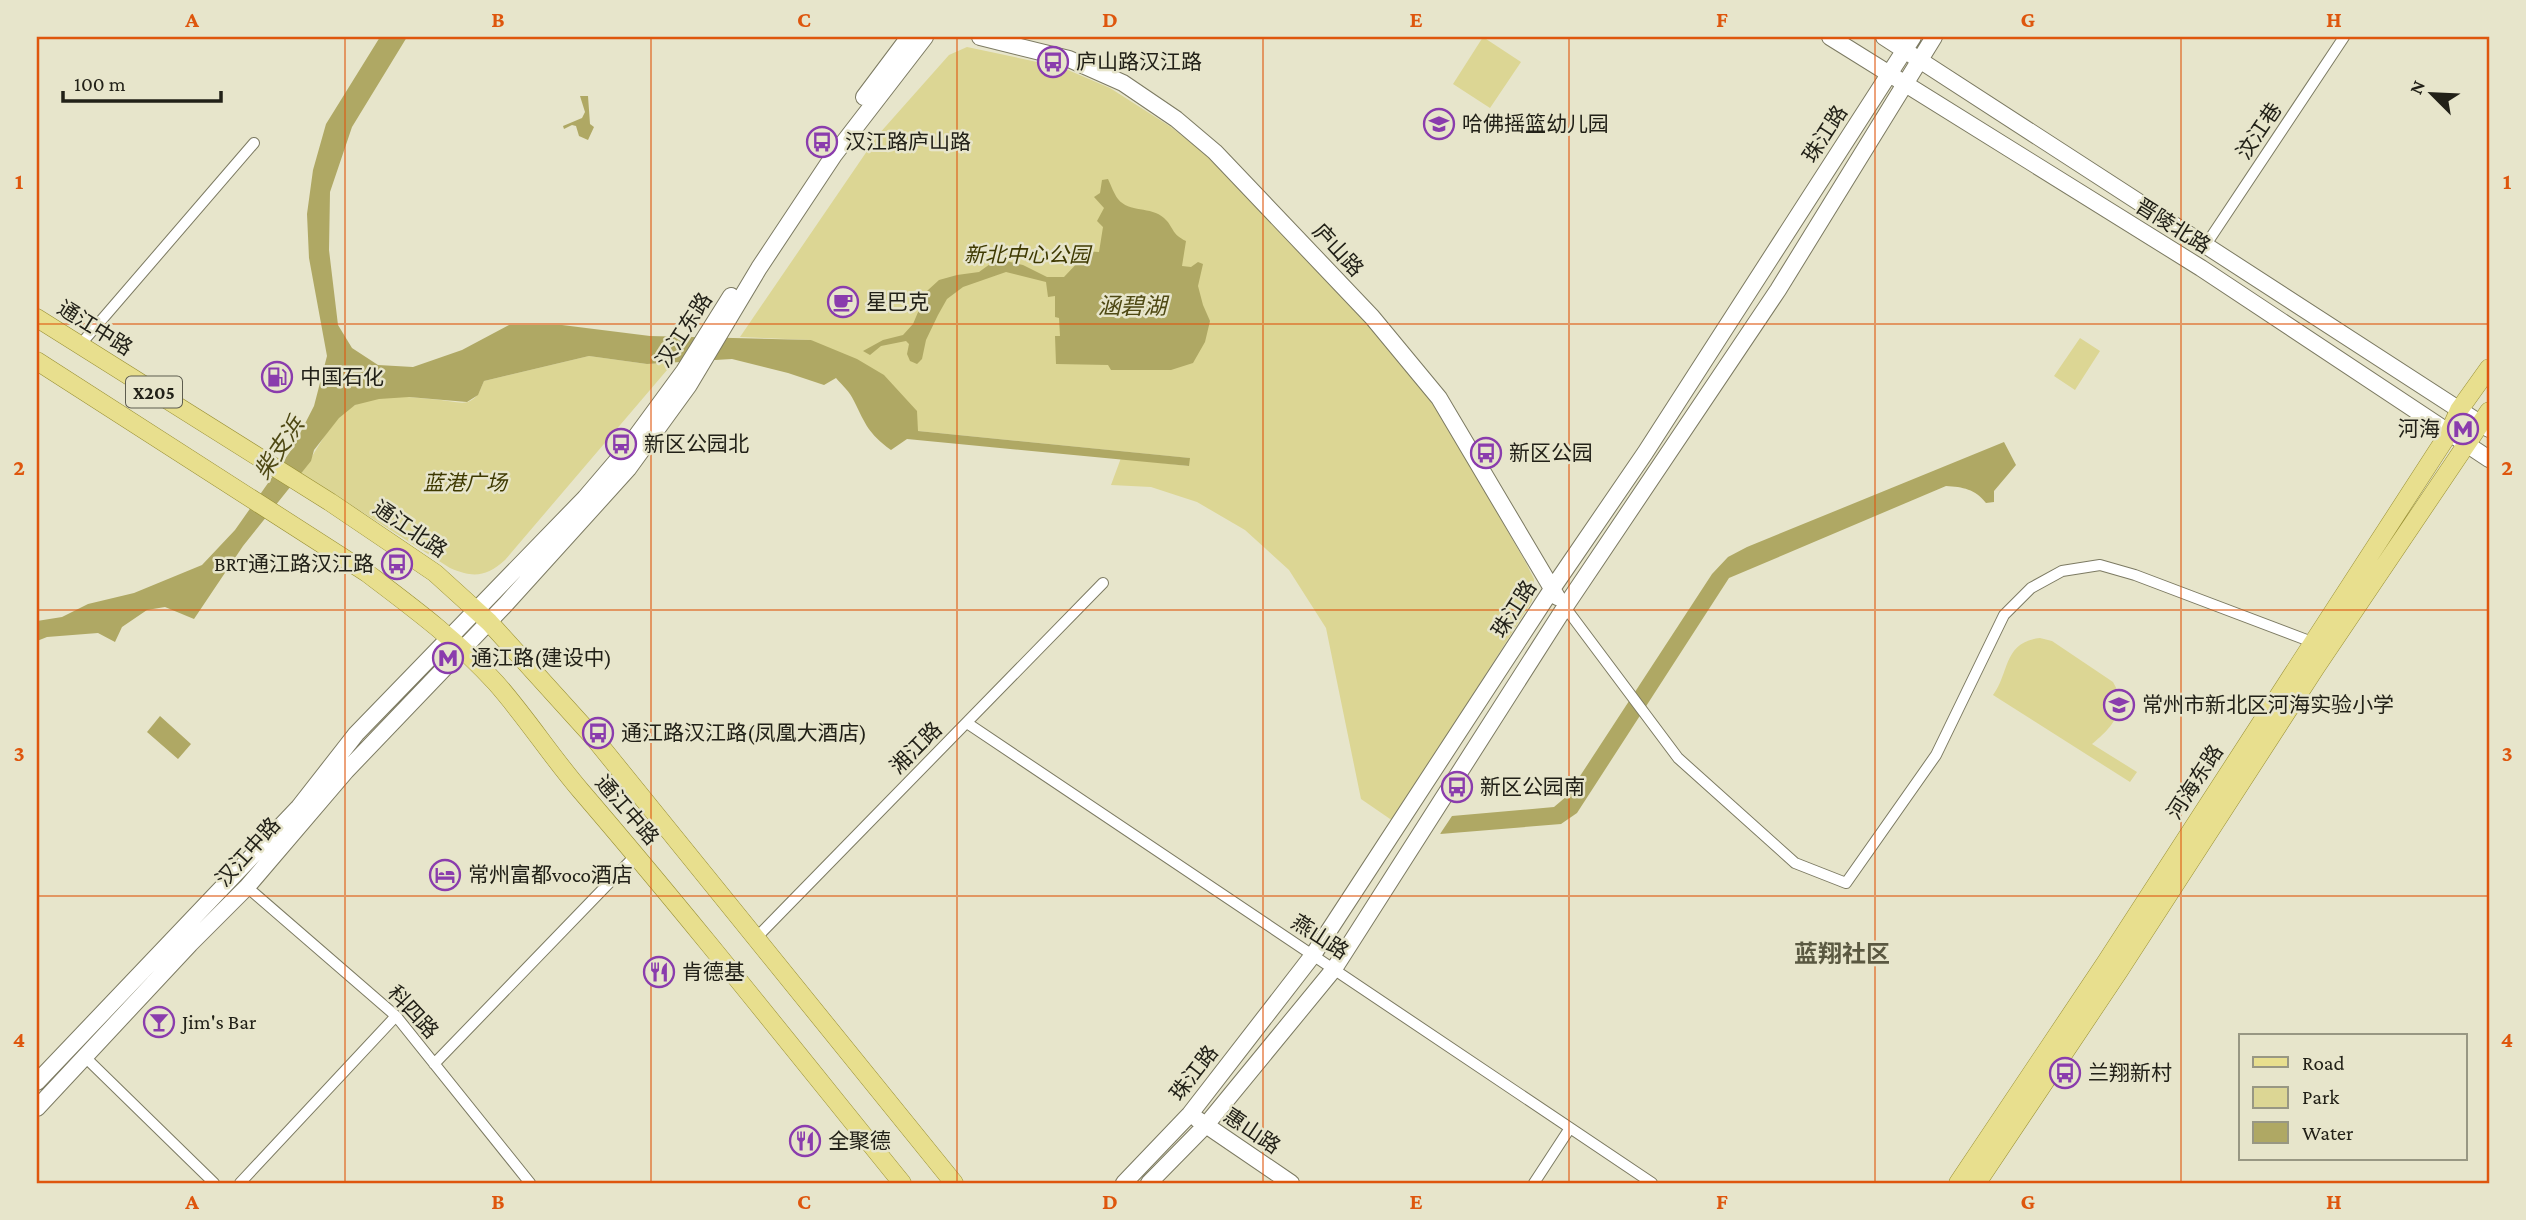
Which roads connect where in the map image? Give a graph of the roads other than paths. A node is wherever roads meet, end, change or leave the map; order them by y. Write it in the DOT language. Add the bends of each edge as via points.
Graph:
graph roads {
  1 [pos="909,37"];
  2 [pos="925,37"];
  3 [pos="980,37"];
  4 [pos="1830,37"];
  5 [pos="1884,37"];
  6 [pos="1934,37"];
  7 [pos="2344,37"];
  8 [pos="1909,43"];
  9 [pos="1919,59"];
  10 [pos="1889,74"];
  11 [pos="1903,83"];
  12 [pos="254,143"];
  13 [pos="2205,246"];
  14 [pos="37,318"];
  15 [pos="720,324"];
  16 [pos="80,345"];
  17 [pos="37,361"];
  18 [pos="2489,368"];
  19 [pos="2459,410"];
  20 [pos="2486,421"];
  21 [pos="2449,433"];
  22 [pos="2467,444"];
  23 [pos="2489,459"];
  24 [pos="298,482"];
  25 [pos="1103,583"];
  26 [pos="1552,589"];
  27 [pos="1564,607"];
  28 [pos="476,618"];
  29 [pos="2312,642"];
  30 [pos="455,644"];
  31 [pos="967,723"];
  32 [pos="636,855"];
  33 [pos="247,887"];
  34 [pos="755,939"];
  35 [pos="1313,956"];
  36 [pos="1334,969"];
  37 [pos="396,1016"];
  38 [pos="86,1058"];
  39 [pos="434,1064"];
  40 [pos="37,1082"];
  41 [pos="37,1108"];
  42 [pos="1190,1114"];
  43 [pos="1206,1125"];
  44 [pos="1570,1128"];
  45 [pos="527,1182"];
  46 [pos="214,1183"];
  47 [pos="240,1183"];
  48 [pos="902,1183"];
  49 [pos="954,1183"];
  50 [pos="1124,1183"];
  51 [pos="1149,1183"];
  52 [pos="1291,1183"];
  53 [pos="1534,1183"];
  54 [pos="1652,1183"];
  55 [pos="1958,1183"];
  56 [pos="1978,1183"];
  1 -- 15 [label="main road, 汉江东路" via="798,191"];
  2 -- 15 [label="main road, 汉江东路" via="834,155"];
  3 -- 26 [label="main road, 庐山路" via="1069,59 1123,83 1215,152 1363,308 1439,398"];
  4 -- 10 [label="main road, 晋陵北路"];
  5 -- 8 [label="main road, 晋陵北路"];
  6 -- 9 [label="main road, 珠江路"];
  7 -- 13 [label="street, 汶江巷"];
  8 -- 9 [label="main road, 晋陵北路"];
  8 -- 10 [label="main road, 珠江路"];
  9 -- 11 [label="main road, 珠江路"];
  9 -- 13 [label="main road, 晋陵北路"];
  10 -- 11 [label="main road, 晋陵北路"];
  10 -- 26 [label="main road, 珠江路"];
  11 -- 21 [label="main road, 晋陵北路" via="2201,268"];
  11 -- 27 [label="main road, 珠江路" via="1778,289"];
  12 -- 16 [label="street"];
  13 -- 19 [label="main road, 晋陵北路"];
  14 -- 16 [label="main road, 通江中路 / X205"];
  15 -- 28 [label="main road, 汉江东路" via="694,366 626,450"];
  16 -- 24 [label="main road, 通江中路 / X205"];
  17 -- 30 [label="main road, 通江中路 / X205" via="367,573"];
  18 -- 19 [label="main road, 河海东路"];
  19 -- 20 [label="main road, 晋陵北路"];
  19 -- 21 [label="main road, 河海东路"];
  20 -- 22 [label="main road, 河海东路"];
  21 -- 22 [label="main road, 晋陵北路"];
  21 -- 29 [label="main road, 河海东路"];
  22 -- 23 [label="main road, 晋陵北路"];
  22 -- 56 [label="main road, 河海东路"];
  24 -- 28 [label="main road, 通江北路 / X205" via="435,573"];
  25 -- 31 [label="street, 湘江路"];
  26 -- 27 [label="main road, 庐山路"];
  26 -- 35 [label="main road, 珠江路"];
  27 -- 29 [label="street" via="1678,758 1795,863 1846,883 1936,755 2004,615 2031,588 2062,571 2101,565"];
  27 -- 36 [label="main road, 珠江路"];
  28 -- 30 [label="main road, 汉江中路"];
  28 -- 30 [label="main road, 汉江中路"];
  28 -- 34 [label="main road, 通江中路" via="594,738"];
  29 -- 55 [label="main road, 河海东路"];
  30 -- 32 [label="main road, 通江中路" via="496,683"];
  30 -- 33 [label="main road, 汉江中路"];
  30 -- 40 [label="main road, 汉江中路" via="356,734 299,807"];
  31 -- 34 [label="street, 湘江路"];
  31 -- 35 [label="street, 燕山路"];
  32 -- 39 [label="street"];
  32 -- 48 [label="main road, 通江中路"];
  33 -- 37 [label="street, 科四路"];
  33 -- 38 [label="main road, 汉江中路"];
  34 -- 49 [label="main road, 通江中路"];
  35 -- 36 [label="street, 燕山路"];
  35 -- 42 [label="main road, 珠江路"];
  36 -- 43 [label="main road, 珠江路"];
  36 -- 44 [label="street, 燕山路"];
  37 -- 39 [label="street, 科四路"];
  37 -- 47 [label="street"];
  38 -- 41 [label="main road, 汉江中路"];
  38 -- 46 [label="street"];
  39 -- 45 [label="street, 科四路"];
  42 -- 43 [label="main road, 惠山路"];
  42 -- 50 [label="main road, 珠江路"];
  43 -- 51 [label="main road, 珠江路"];
  43 -- 52 [label="main road, 惠山路"];
  44 -- 53 [label="street"];
  44 -- 54 [label="street, 燕山路"];
}
